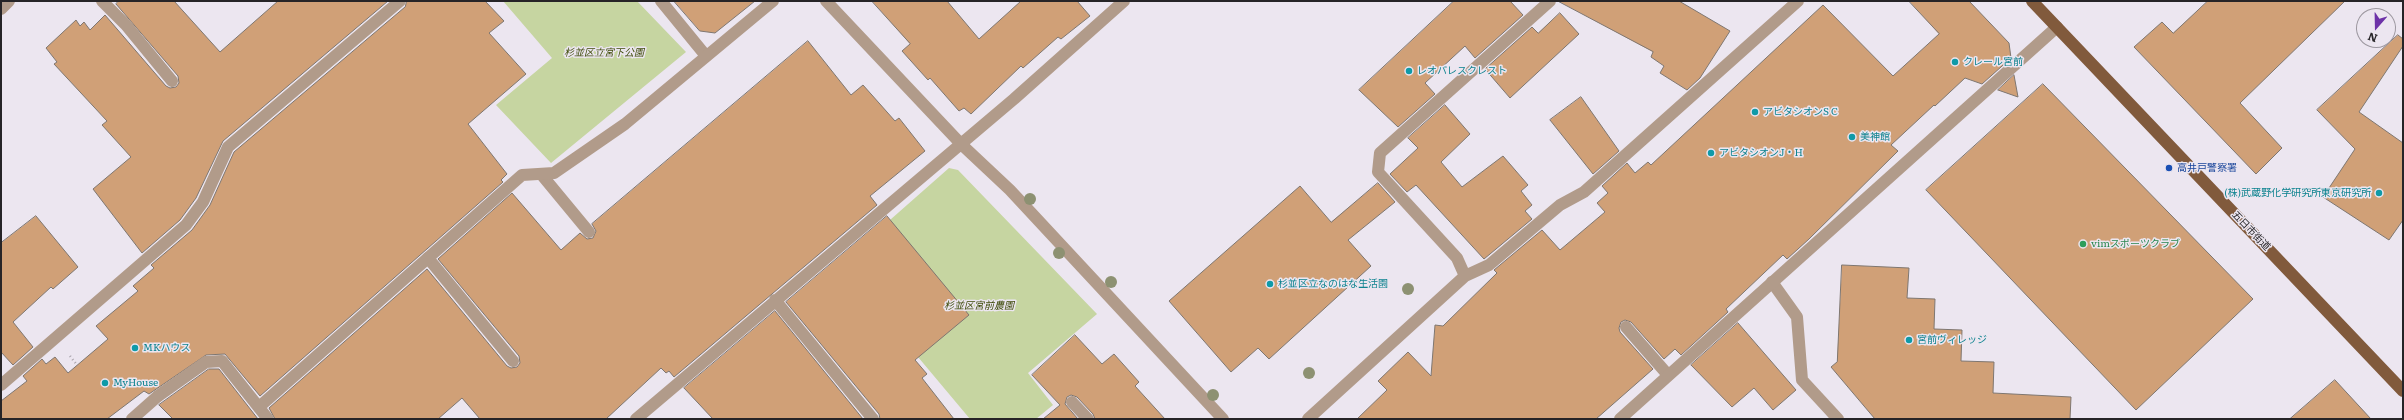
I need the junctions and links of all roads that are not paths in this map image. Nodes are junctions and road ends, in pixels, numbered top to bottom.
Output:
1 (9, 1) edge
2 (102, 1) edge
3 (400, 1) edge
4 (661, 1) edge
5 (772, 1) edge
6 (826, 1) edge
7 (1124, 1) edge
8 (1550, 1) edge
9 (1798, 1) edge
10 (2032, 1) edge
11 (1, 9) edge
12 (2056, 27) junction
13 (706, 56) junction
14 (172, 81) dead end
15 (961, 144) junction
16 (541, 174) junction
17 (590, 232) dead end
18 (428, 258) junction
19 (1464, 276) junction
20 (1772, 282) junction
21 (775, 300) junction
22 (1626, 327) dead end
23 (513, 361) dead end
24 (1668, 375) junction
25 (1, 385) edge
26 (2403, 391) edge
27 (1072, 402) dead end
28 (259, 407) junction
29 (1624, 418) edge
30 (132, 419) edge
31 (268, 419) edge
32 (636, 419) edge
33 (873, 419) edge
34 (1088, 419) edge
35 (1223, 419) edge
36 (1308, 419) edge
37 (1838, 419) edge

1 - 11 street
2 - 14 street
3 - 25 street
4 - 13 street
5 - 13 street
6 - 15 street
7 - 15 street
8 - 19 street
9 - 19 street
10 - 12 main road, 五日市街道
12 - 20 street
12 - 26 main road, 五日市街道
13 - 16 street
15 - 21 street
15 - 35 street
16 - 17 street
16 - 18 street
18 - 23 street
18 - 28 street
19 - 36 street
20 - 24 street
20 - 37 street
21 - 32 street
21 - 33 street
22 - 24 street
24 - 29 street
27 - 34 street
28 - 30 street
28 - 31 street

